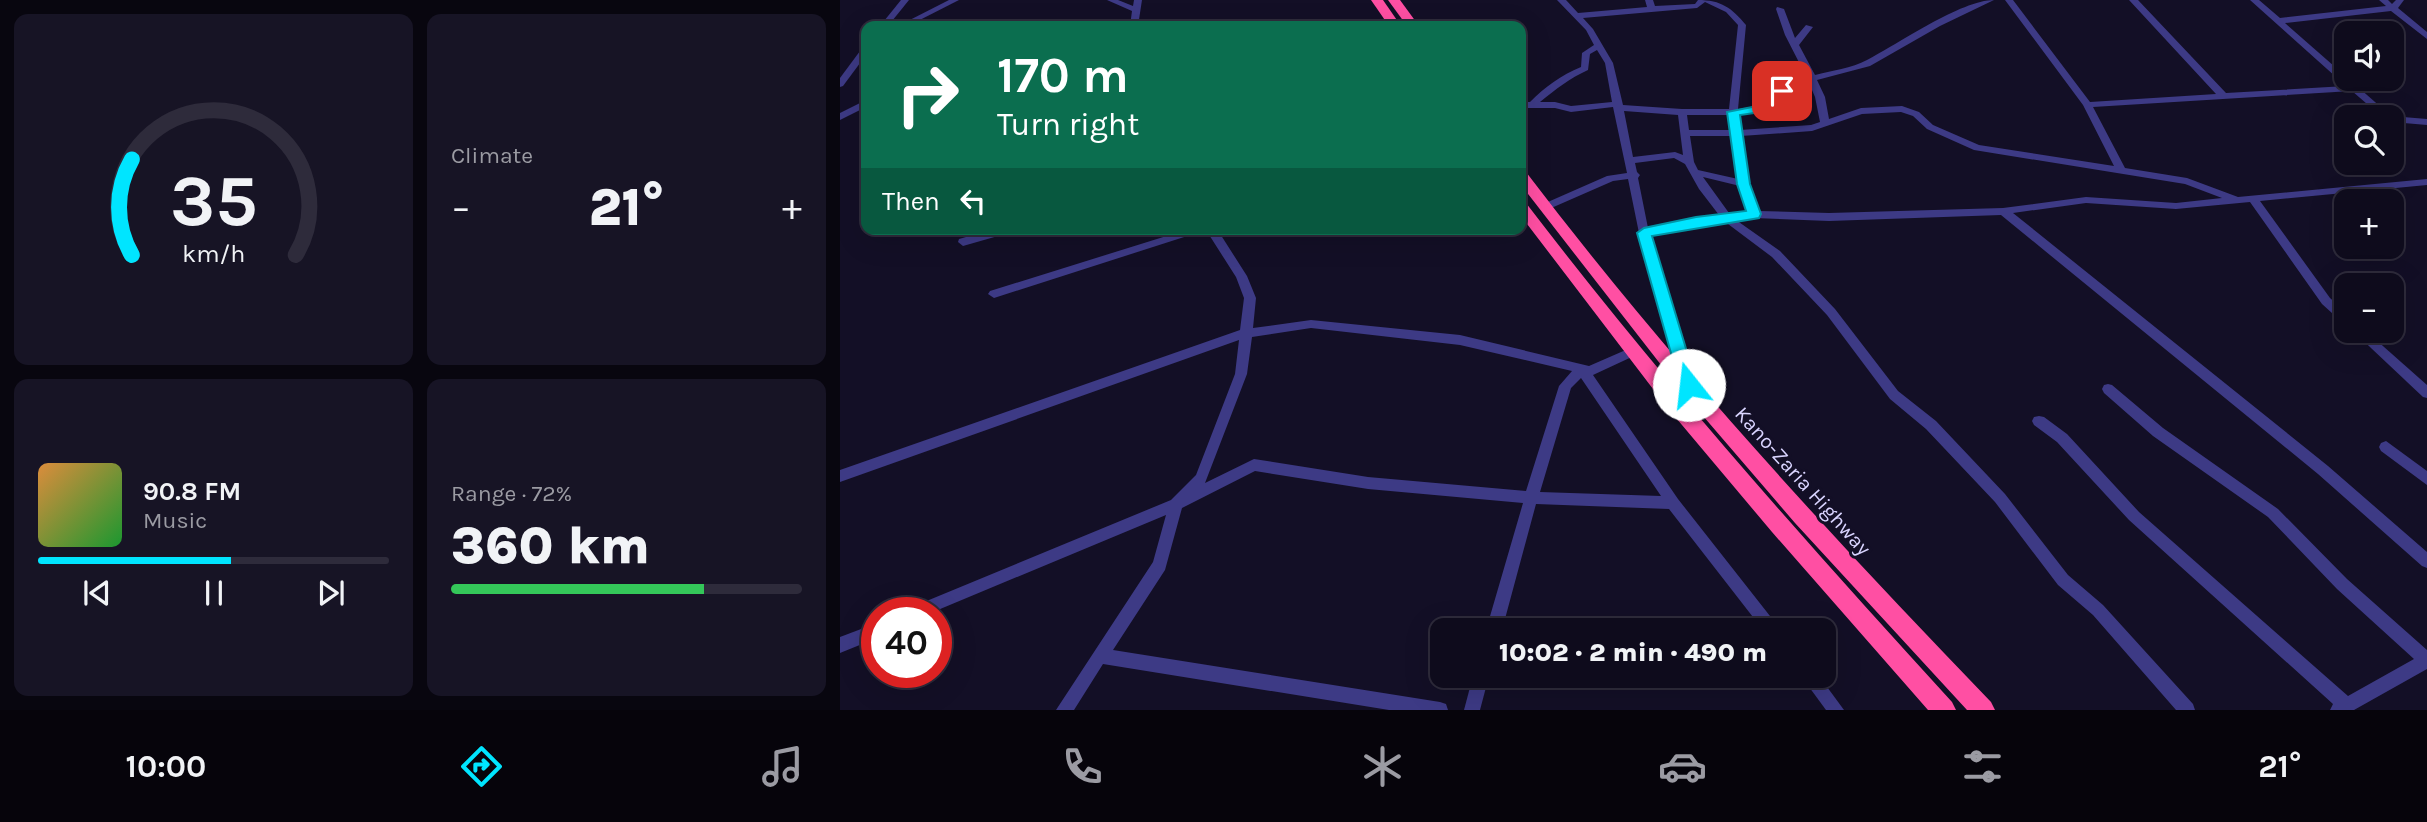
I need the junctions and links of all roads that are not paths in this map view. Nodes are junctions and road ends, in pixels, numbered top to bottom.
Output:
1 (905, 0) edge
2 (955, 0) edge
3 (1111, 0) edge
4 (1138, 0) edge
5 (1377, 0) edge
6 (1394, 0) edge
7 (1560, 0) edge
8 (1705, 0) edge
9 (1990, 0) edge
10 (2009, 0) edge
11 (2133, 0) edge
12 (2254, 0) edge
13 (2383, 0) edge
14 (2397, 4) edge
15 (1651, 5) edge
16 (1780, 9) dead end
17 (1136, 10) junction
18 (1576, 16) junction
19 (888, 21) edge
20 (912, 21) edge
21 (1135, 21) edge
22 (1392, 21) edge
23 (1409, 21) edge
24 (2278, 21) junction
25 (1809, 27) dead end
26 (2427, 36) edge
27 (1794, 45) junction
28 (1600, 46) junction
29 (861, 56) edge
30 (2334, 72) edge
31 (1812, 79) junction
32 (840, 84) edge
33 (2334, 89) edge
34 (2356, 91) edge
35 (2224, 96) junction
36 (1533, 104) junction
37 (1526, 105) edge
38 (2087, 105) junction
39 (2373, 105) edge
40 (861, 106) edge
41 (1620, 106) junction
42 (1682, 112) junction
43 (1733, 112) junction
44 (840, 117) edge
45 (2404, 120) edge
46 (2427, 122) edge
47 (1825, 124) junction
48 (1685, 133) junction
49 (1736, 133) junction
50 (1631, 160) junction
51 (1692, 167) junction
52 (2122, 172) junction
53 (1635, 175) junction
54 (1526, 182) edge
55 (2427, 182) edge
56 (1744, 184) junction
57 (2252, 198) junction
58 (2234, 200) junction
59 (1545, 207) junction
60 (2004, 211) junction
61 (1526, 213) edge
62 (1754, 214) junction
63 (1727, 218) junction
64 (1644, 233) junction
65 (987, 235) edge
66 (1183, 235) edge
67 (1215, 235) edge
68 (963, 242) dead end
69 (994, 294) dead end
70 (2334, 308) edge
71 (1246, 333) junction
72 (2372, 343) edge
73 (1632, 352) junction
74 (1582, 369) junction
75 (1689, 385) junction
76 (2108, 389) dead end
77 (2427, 393) edge
78 (2039, 421) dead end
79 (2386, 447) dead end
80 (840, 476) edge
81 (2427, 479) edge
82 (1531, 498) junction
83 (1673, 503) junction
84 (1176, 504) junction
85 (2427, 561) edge
86 (952, 597) edge
87 (1497, 618) edge
88 (1764, 618) edge
89 (861, 636) edge
90 (840, 645) edge
91 (1100, 656) junction
92 (2427, 660) edge
93 (1478, 688) edge
94 (1819, 688) edge
95 (2341, 707) edge
96 (1064, 710) edge
97 (1440, 710) edge
98 (1472, 710) edge
99 (1836, 710) edge
100 (1944, 710) edge
101 (1983, 710) edge
102 (2187, 710) edge

1 - 19 street
2 - 20 street
3 - 17 street
4 - 17 street
5 - 22 highway
6 - 23 highway
7 - 18 street
8 - 15 street
8 - 43 street
9 - 31 street
10 - 38 street
11 - 35 street
12 - 24 street
13 - 14 street
14 - 24 street
14 - 26 street
15 - 18 street
16 - 27 street
17 - 21 street
18 - 28 street
24 - 30 street
25 - 27 street
27 - 31 street
28 - 36 street
28 - 41 street
29 - 32 street
31 - 43 street
31 - 47 street
33 - 35 street
34 - 39 street
35 - 38 street
36 - 37 street
36 - 41 street
38 - 52 street
40 - 44 street
41 - 42 street
41 - 50 street
42 - 43 street
42 - 48 street
43 - 49 street
45 - 46 street
47 - 49 street
47 - 52 street
48 - 49 street
48 - 51 street
49 - 56 street
50 - 51 street
50 - 53 street
51 - 56 street
51 - 63 street
52 - 58 street
53 - 59 street
53 - 64 street
54 - 59 highway, Kano-Zaria Highway
55 - 57 street
56 - 62 street
57 - 58 street
57 - 70 street
58 - 60 street
59 - 75 highway, Kano-Zaria Highway
60 - 62 street
60 - 85 street
61 - 73 highway
62 - 63 street
63 - 64 street
63 - 102 street
64 - 75 street
65 - 68 street
66 - 69 street
67 - 71 street
71 - 74 street
71 - 80 street
71 - 84 street
72 - 77 street
73 - 74 street
73 - 100 highway
74 - 82 street
74 - 83 street
75 - 101 highway, Kano-Zaria Highway
76 - 92 street
78 - 95 street
79 - 81 street
82 - 83 street
82 - 84 street
82 - 87 street
83 - 88 street
84 - 86 street
84 - 91 street
89 - 90 street
91 - 96 street
91 - 97 street
92 - 95 street
93 - 98 street
94 - 99 street

